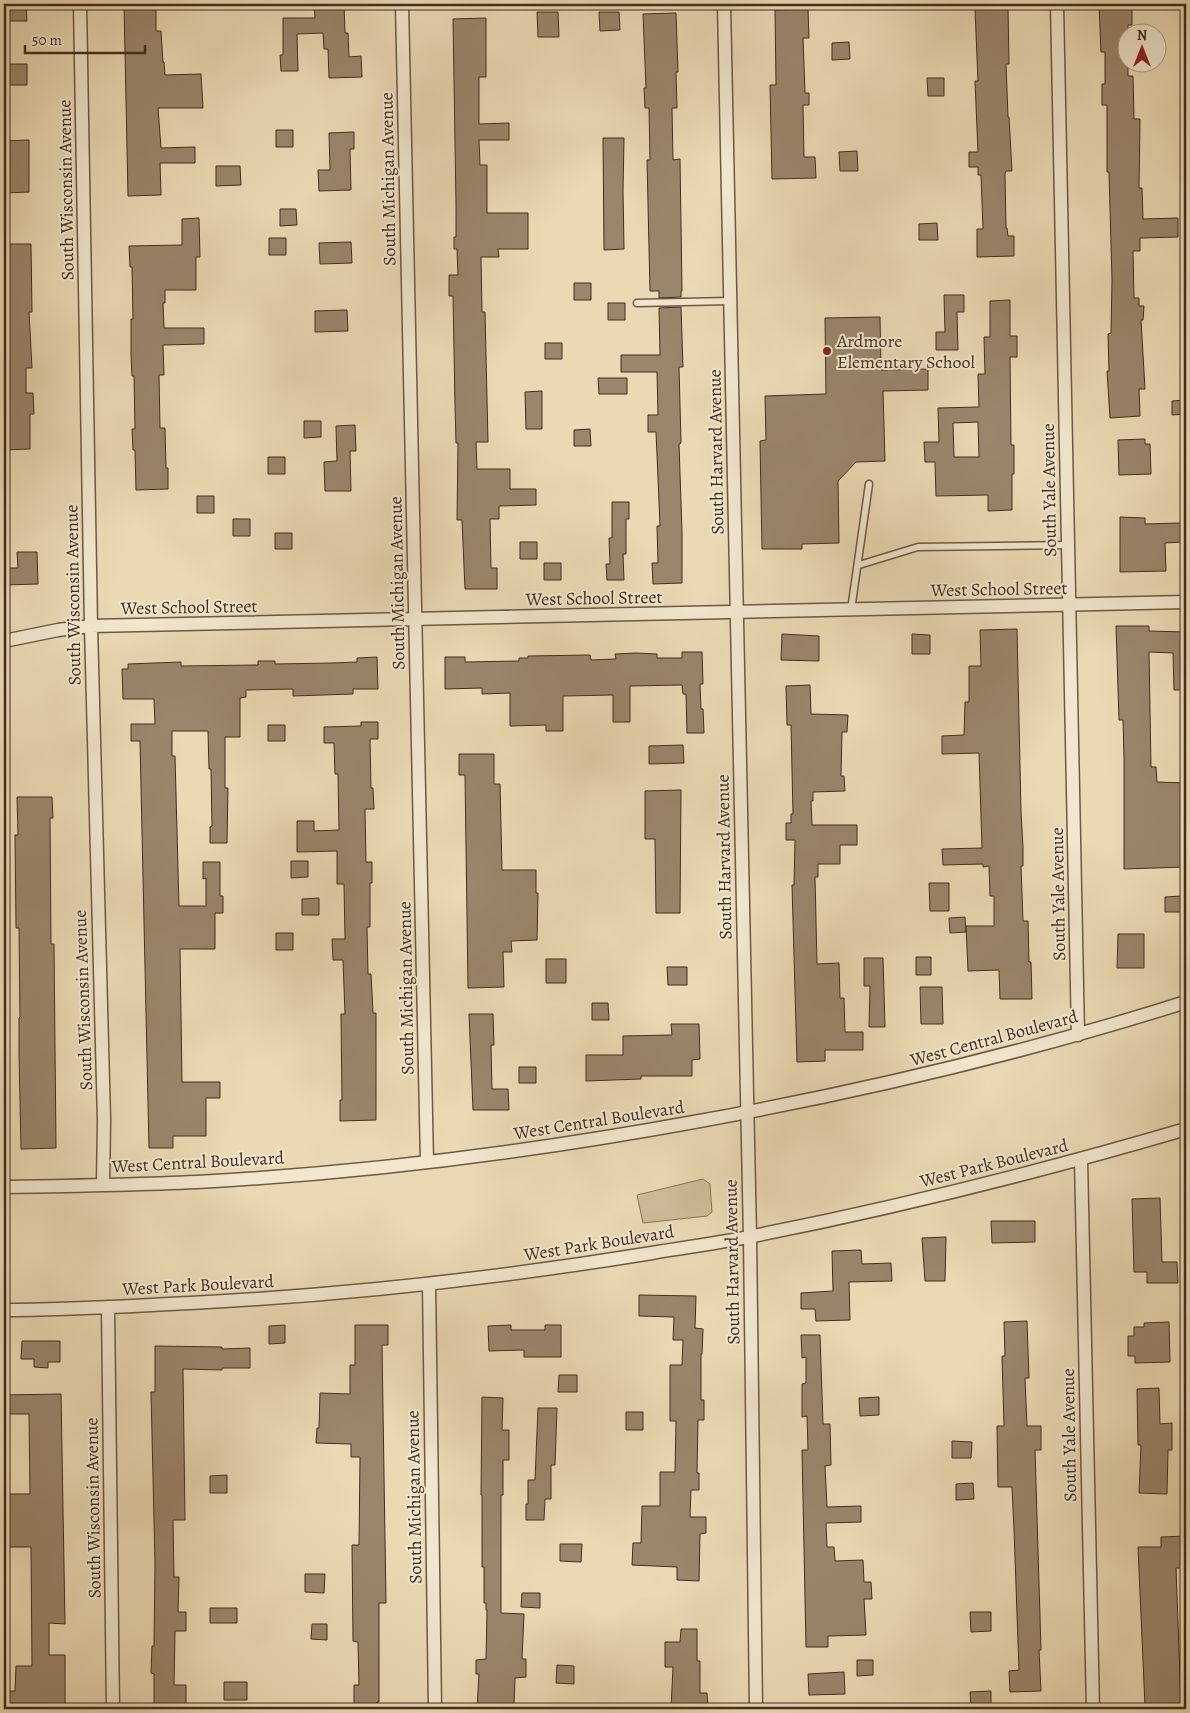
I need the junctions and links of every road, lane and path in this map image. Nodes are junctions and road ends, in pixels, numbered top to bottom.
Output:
1 (80, 4) edge
2 (402, 4) edge
3 (724, 4) edge
4 (1056, 4) edge
5 (730, 301) junction
6 (637, 303) dead end
7 (869, 484) dead end
8 (1068, 545) junction
9 (858, 565) junction
10 (1186, 602) edge
11 (1069, 605) junction
12 (851, 610) junction
13 (737, 613) junction
14 (415, 620) junction
15 (91, 626) junction
16 (4, 641) edge
17 (1186, 1002) edge
18 (1078, 1035) junction
19 (747, 1113) junction
20 (1186, 1129) edge
21 (1081, 1160) junction
22 (427, 1162) junction
23 (103, 1185) junction
24 (4, 1187) edge
25 (750, 1237) junction
26 (429, 1284) junction
27 (108, 1307) junction
28 (4, 1310) edge
29 (113, 1709) edge
30 (434, 1709) edge
31 (756, 1709) edge
32 (1093, 1709) edge

1 - 15 street, South Wisconsin Avenue
2 - 14 street, South Michigan Avenue
3 - 5 street, South Harvard Avenue
4 - 8 street, South Yale Avenue
5 - 6 lane
5 - 13 street, South Harvard Avenue
7 - 9 lane
8 - 9 lane
8 - 11 street, South Yale Avenue
9 - 12 lane
10 - 11 street, West School Street
11 - 12 street, West School Street
11 - 18 street, South Yale Avenue
12 - 13 street, West School Street
13 - 14 street, West School Street
13 - 19 street, South Harvard Avenue
14 - 15 street, West School Street
14 - 22 street, South Michigan Avenue
15 - 16 street, West School Street
15 - 23 street, South Wisconsin Avenue
17 - 18 street, West Central Boulevard
18 - 19 street, West Central Boulevard
19 - 22 street, West Central Boulevard
19 - 25 street, South Harvard Avenue
20 - 21 street, West Park Boulevard
21 - 25 street, West Park Boulevard
21 - 32 street, South Yale Avenue
22 - 23 street, West Central Boulevard
23 - 24 street, West Central Boulevard
25 - 26 street, West Park Boulevard
25 - 31 street, South Harvard Avenue
26 - 27 street, West Park Boulevard
26 - 30 street, South Michigan Avenue
27 - 28 street, West Park Boulevard
27 - 29 street, South Wisconsin Avenue

